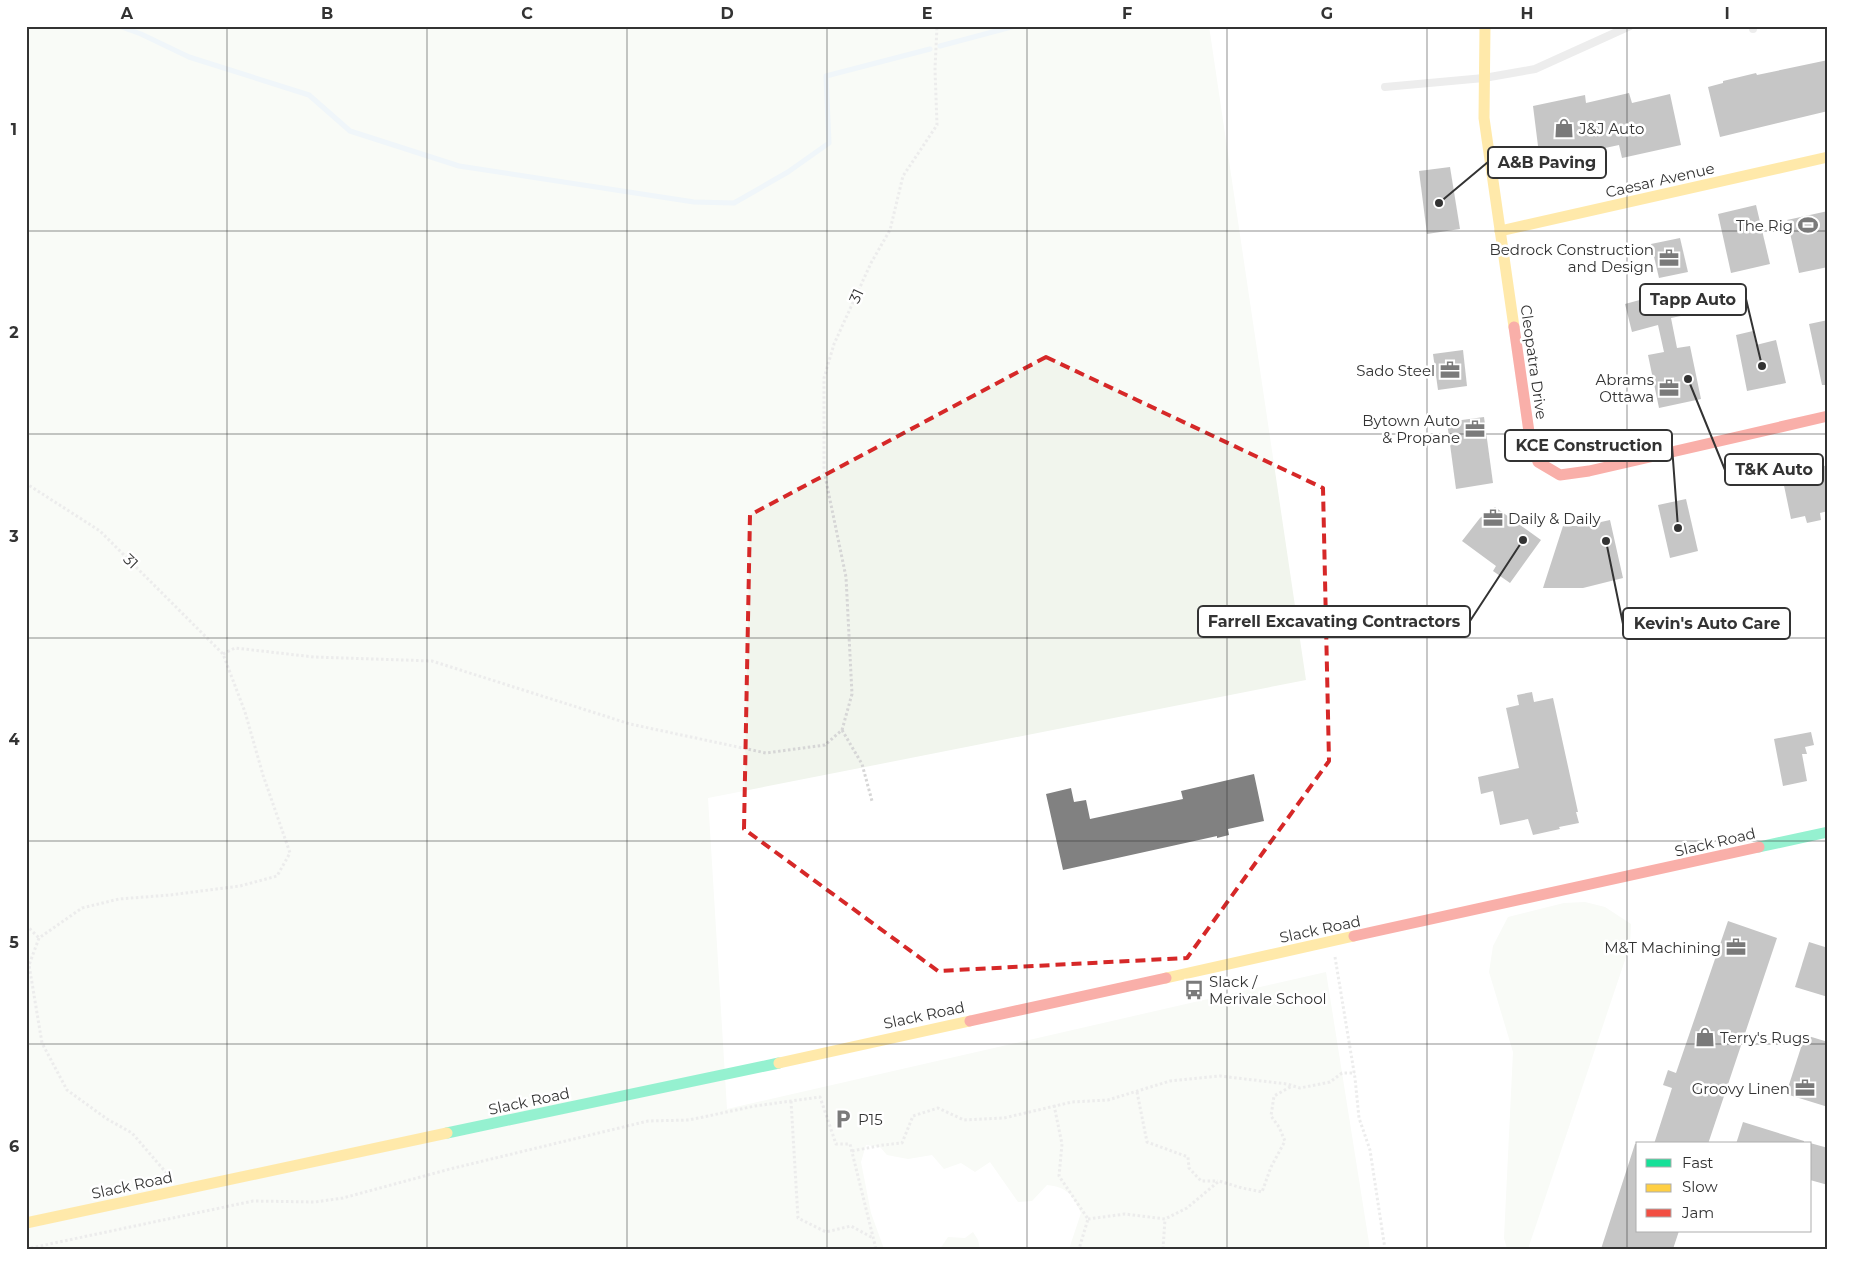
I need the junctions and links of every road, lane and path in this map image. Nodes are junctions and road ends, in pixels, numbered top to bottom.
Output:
1 (1485, 26) edge
2 (1630, 26) edge
3 (937, 28) edge
4 (1484, 78) junction
5 (1386, 86) dead end
6 (1828, 158) edge
7 (1500, 231) junction
8 (1828, 416) edge
9 (26, 482) edge
10 (224, 654) junction
11 (842, 730) junction
12 (872, 800) dead end
13 (1828, 832) edge
14 (26, 925) edge
15 (39, 938) junction
16 (1332, 941) junction
17 (1355, 1073) junction
18 (1292, 1086) junction
19 (1137, 1092) junction
20 (791, 1101) junction
21 (1054, 1106) junction
22 (852, 1151) junction
23 (1219, 1181) junction
24 (180, 1190) junction
25 (1088, 1219) junction
26 (1165, 1219) junction
27 (26, 1223) edge
28 (874, 1239) junction
29 (26, 1248) edge
30 (876, 1249) edge
31 (1079, 1249) edge
32 (1163, 1249) edge
33 (1385, 1249) edge

1 - 4 street, Cleopatra Drive
2 - 4 lane
3 - 11 path, 31
4 - 5 lane
4 - 7 street, Cleopatra Drive
6 - 7 street, Caesar Avenue
7 - 8 street, Cleopatra Drive
9 - 10 path, 31
10 - 11 path
10 - 15 path
11 - 12 path
13 - 16 street, Slack Road
14 - 15 path
15 - 24 path
16 - 17 path
16 - 24 street, Slack Road
17 - 18 path
17 - 33 path
18 - 19 path
18 - 23 path
19 - 21 path
19 - 23 path
20 - 22 path
20 - 28 path
20 - 29 path
21 - 22 path
21 - 25 path
22 - 28 path
23 - 26 path
24 - 27 street, Slack Road
25 - 26 path
25 - 31 path
26 - 32 path
28 - 30 path

